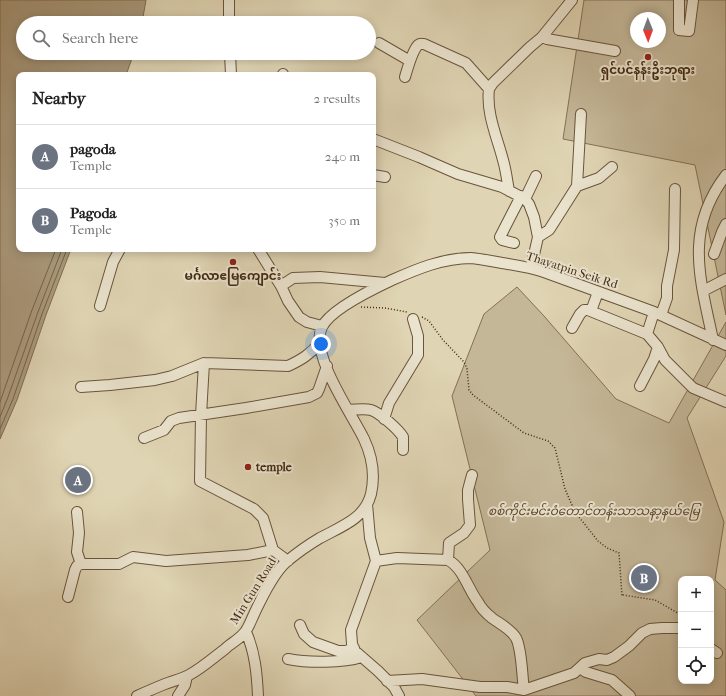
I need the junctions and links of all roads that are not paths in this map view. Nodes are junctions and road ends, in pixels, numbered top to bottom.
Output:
1 (229, 0) edge
2 (572, 0) edge
3 (679, 0) edge
4 (694, 0) edge
5 (229, 16) edge
6 (542, 37) junction
7 (379, 43) dead end
8 (615, 51) dead end
9 (230, 60) edge
10 (410, 61) junction
11 (231, 72) edge
12 (405, 77) dead end
13 (489, 89) junction
14 (581, 114) dead end
15 (376, 140) edge
16 (612, 167) dead end
17 (726, 175) edge
18 (376, 176) edge
19 (536, 176) dead end
20 (385, 177) dead end
21 (577, 186) junction
22 (675, 189) dead end
23 (509, 191) junction
24 (523, 198) junction
25 (726, 224) edge
26 (538, 237) junction
27 (514, 242) dead end
28 (118, 252) edge
29 (260, 252) edge
30 (714, 254) dead end
31 (531, 268) junction
32 (726, 279) edge
33 (385, 283) junction
34 (281, 286) junction
35 (703, 291) junction
36 (598, 292) junction
37 (100, 306) dead end
38 (590, 311) junction
39 (658, 313) junction
40 (415, 316) road end
41 (322, 326) junction
42 (572, 328) dead end
43 (647, 334) junction
44 (713, 340) junction
45 (320, 342) junction
46 (726, 345) edge
47 (658, 347) junction
48 (204, 362) junction
49 (327, 366) junction
50 (640, 386) dead end
51 (81, 387) dead end
52 (726, 402) edge
53 (348, 410) junction
54 (201, 414) junction
55 (384, 419) junction
56 (144, 438) dead end
57 (403, 450) dead end
58 (472, 474) dead end
59 (367, 503) junction
60 (77, 512) dead end
61 (272, 550) junction
62 (448, 560) junction
63 (288, 561) junction
64 (376, 561) junction
65 (81, 564) junction
66 (68, 597) dead end
67 (300, 625) dead end
68 (678, 628) edge
69 (246, 632) junction
70 (354, 648) junction
71 (362, 657) junction
72 (288, 659) dead end
73 (582, 666) junction
74 (188, 676) junction
75 (387, 681) junction
76 (524, 690) junction
77 (137, 696) edge
78 (178, 696) edge
79 (258, 696) edge
80 (399, 696) edge
81 (630, 696) edge

1 - 5 street
2 - 6 street
3 - 4 street
6 - 8 street
6 - 13 street
7 - 10 street
9 - 11 street
10 - 12 street
10 - 13 street
13 - 23 street
14 - 21 street
15 - 23 street
16 - 21 street
17 - 35 street
18 - 20 street
19 - 24 street
21 - 26 street
22 - 39 street
23 - 24 street
24 - 26 street
24 - 27 street
25 - 30 street
26 - 31 street
28 - 37 street
29 - 34 street
31 - 33 street, Thayatpin Seik Rd
31 - 36 street, Thayatpin Seik Rd
32 - 35 street
33 - 34 street
33 - 41 street, Thayatpin Seik Rd
34 - 41 street
35 - 44 street
36 - 38 street
36 - 39 street, Thayatpin Seik Rd
38 - 42 street
38 - 43 street
39 - 43 street
39 - 44 street, Thayatpin Seik Rd
40 - 55 street
41 - 45 street, Min Gun Road
43 - 47 street
44 - 46 street, Thayatpin Seik Rd
45 - 48 street
45 - 49 street, Min Gun Road
47 - 50 street
47 - 52 street
48 - 51 street
48 - 54 street
49 - 53 street, Min Gun Road
49 - 54 street
53 - 55 street
53 - 59 street, Min Gun Road
54 - 56 street
54 - 61 street
55 - 57 street
58 - 62 street
59 - 63 street, Min Gun Road
59 - 64 street
60 - 65 street
61 - 63 street
61 - 65 street
62 - 64 street
62 - 76 street
63 - 69 street, Min Gun Road
64 - 70 street
65 - 66 street
67 - 70 street
68 - 73 street
69 - 74 street, Min Gun Road
69 - 79 street
70 - 71 street
71 - 72 street
71 - 75 street
73 - 76 street
73 - 81 street
74 - 77 street, Min Gun Road
74 - 78 street
75 - 76 street
75 - 80 street

